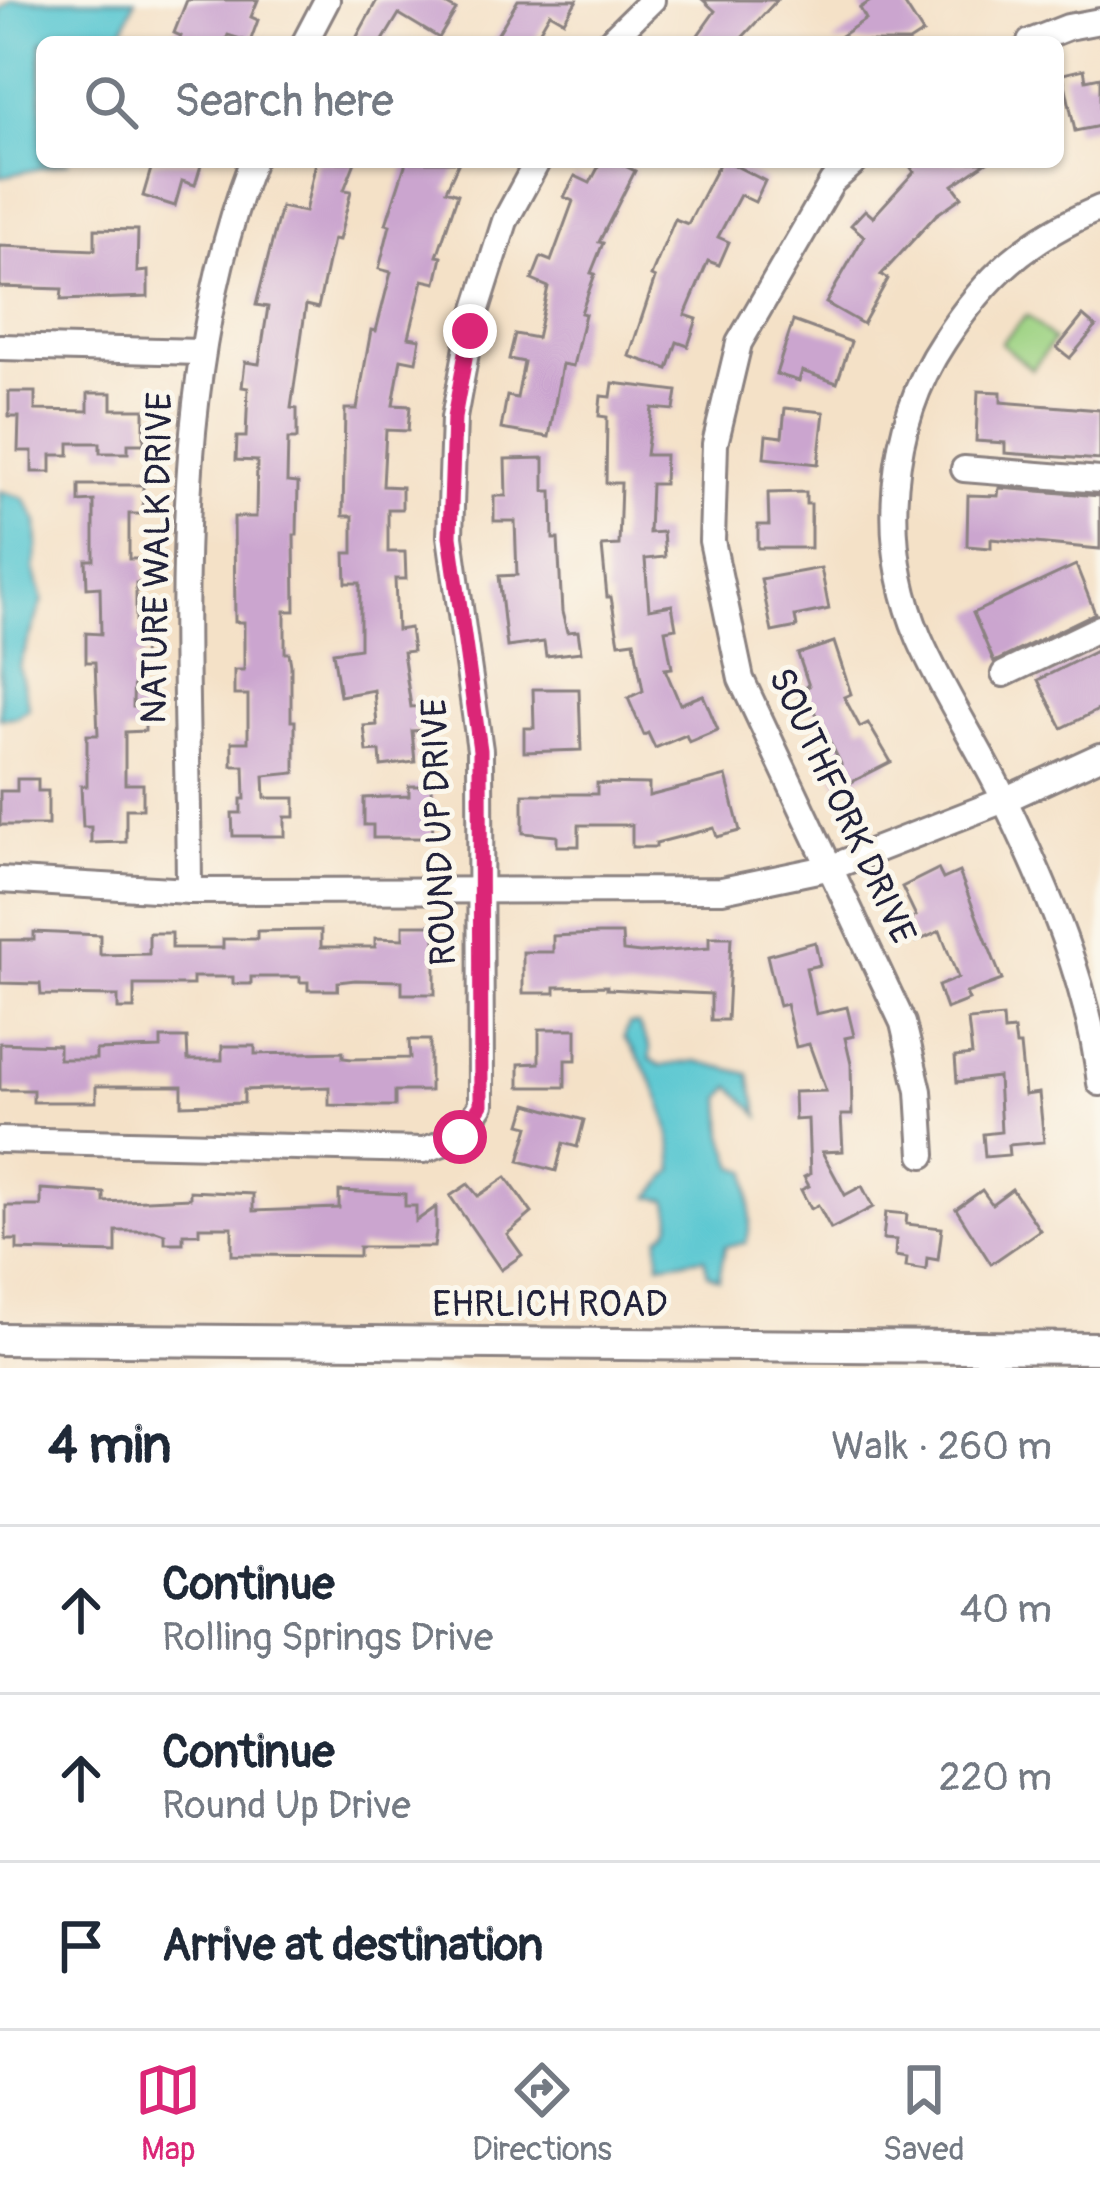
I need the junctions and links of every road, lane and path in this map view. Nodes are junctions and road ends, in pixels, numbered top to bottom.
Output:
1 (327, 0) edge
2 (652, 0) edge
3 (1059, 0) edge
4 (1100, 21) edge
5 (1067, 27) junction
6 (308, 36) edge
7 (615, 36) edge
8 (1045, 36) edge
9 (250, 168) edge
10 (534, 168) edge
11 (848, 168) edge
12 (1100, 208) edge
13 (0, 347) edge
14 (200, 352) junction
15 (964, 469) dead end
16 (1100, 480) edge
17 (1100, 628) edge
18 (1004, 674) dead end
19 (1100, 755) edge
20 (1004, 800) junction
21 (832, 867) junction
22 (0, 880) edge
23 (189, 891) junction
24 (479, 891) junction
25 (1100, 1083) edge
26 (0, 1139) edge
27 (923, 1155) dead end
28 (0, 1340) edge
29 (1100, 1348) edge

1 - 6 street
2 - 7 street
3 - 5 street
4 - 5 street
5 - 8 street
9 - 14 street, NATURE WALK DRIVE
10 - 24 street, ROUND UP DRIVE
11 - 21 street, SOUTHFORK DRIVE
12 - 20 street
13 - 14 street
14 - 23 street, NATURE WALK DRIVE
15 - 16 street
17 - 18 street
19 - 20 street
20 - 21 street
20 - 25 street
21 - 24 street
21 - 27 street, SOUTHFORK DRIVE
22 - 23 street
23 - 24 street
24 - 26 street, ROUND UP DRIVE
28 - 29 main road, EHRLICH ROAD

